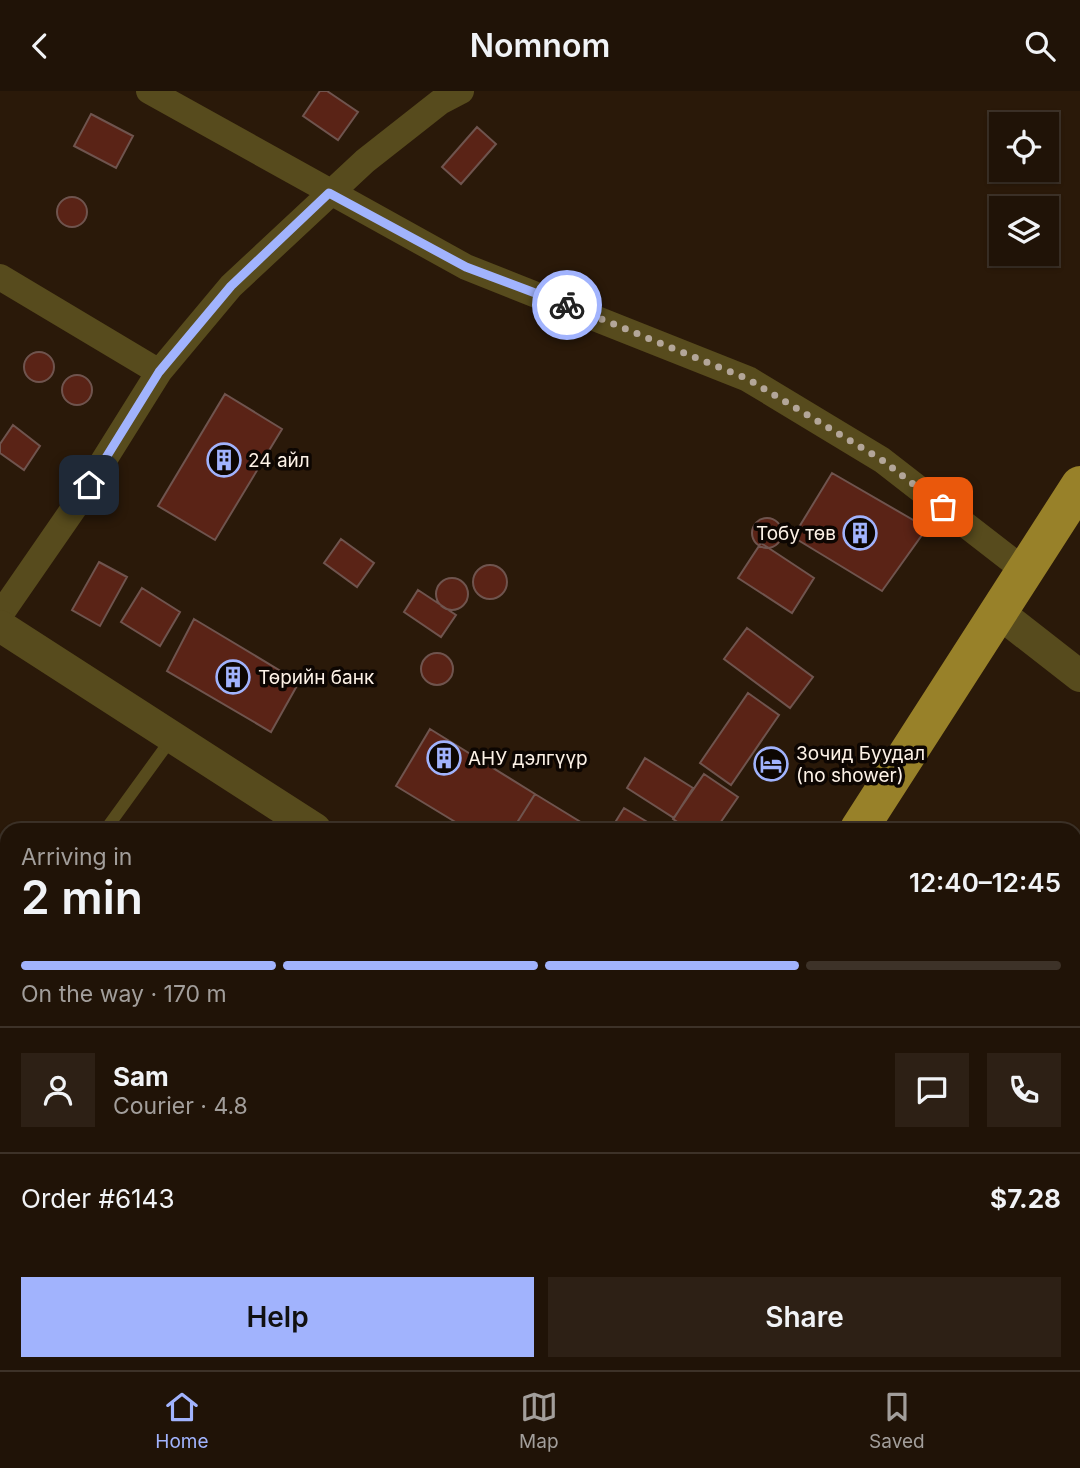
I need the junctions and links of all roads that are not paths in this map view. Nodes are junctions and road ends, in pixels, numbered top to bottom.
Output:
1 (149, 91) edge
2 (461, 91) edge
3 (329, 193) junction
4 (0, 277) edge
5 (159, 372) junction
6 (1080, 485) edge
7 (1025, 571) junction
8 (998, 613) junction
9 (0, 615) edge
10 (0, 627) edge
11 (1080, 675) edge
12 (172, 738) junction
13 (110, 823) edge
14 (306, 823) edge
15 (863, 823) edge

1 - 3 street
2 - 3 street
3 - 5 street
3 - 7 street
4 - 5 street
5 - 9 street
6 - 7 highway
7 - 8 highway
8 - 11 street
8 - 15 highway
10 - 12 street
12 - 13 lane
12 - 14 street

